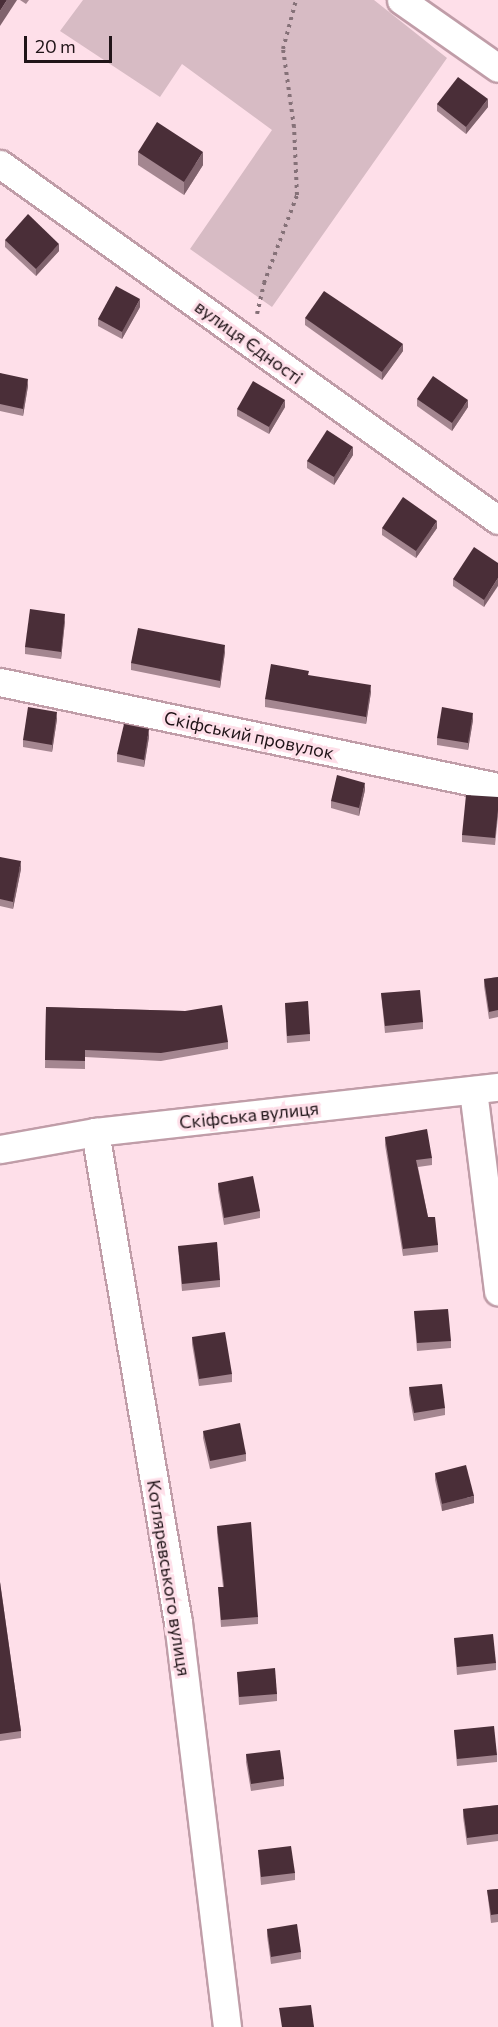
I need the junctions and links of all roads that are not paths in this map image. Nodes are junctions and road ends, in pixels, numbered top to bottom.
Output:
1 (401, 0) edge
2 (498, 68) edge
3 (0, 164) edge
4 (498, 520) edge
5 (0, 682) edge
6 (498, 787) edge
7 (485, 1089) edge
8 (95, 1132) junction
9 (0, 1149) edge
10 (498, 1291) edge
11 (226, 2027) edge

1 - 2 street
3 - 4 street, вулиця Єдності
5 - 6 street, Скіфський провулок
7 - 8 street, Скіфська вулиця
7 - 10 street
8 - 9 street, Скіфська вулиця
8 - 11 street, Котляревського вулиця

